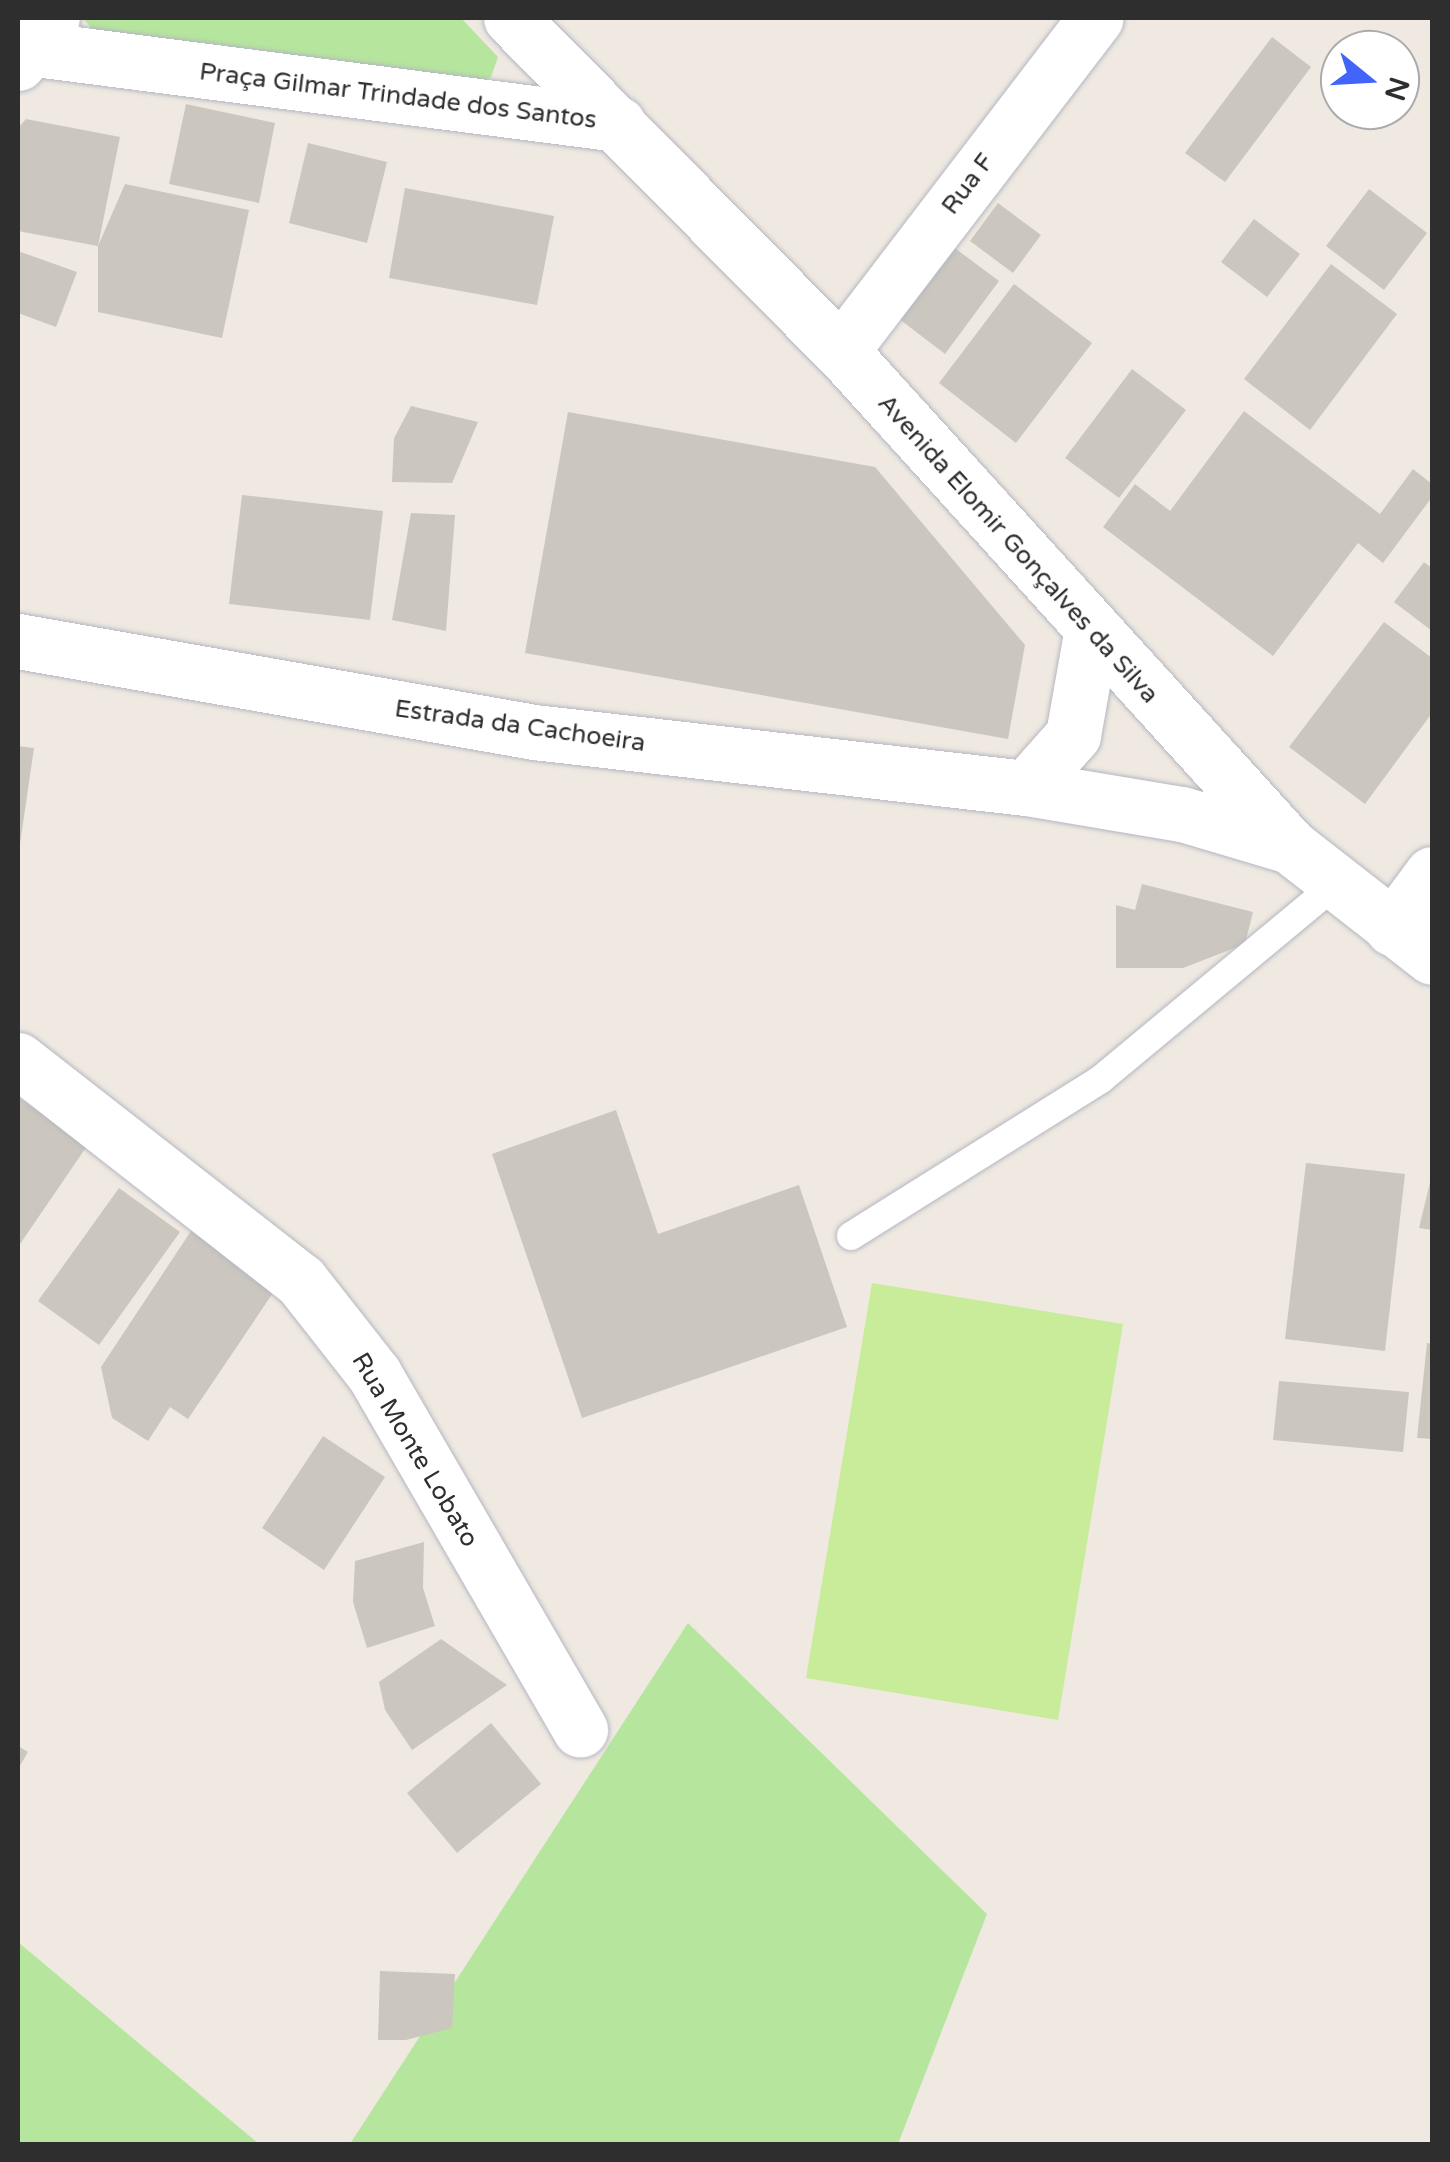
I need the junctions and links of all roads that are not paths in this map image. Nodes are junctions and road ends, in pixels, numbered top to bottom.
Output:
1 (510, 18) edge
2 (1096, 18) edge
3 (33, 43) edge
4 (618, 124) junction
5 (840, 351) junction
6 (1091, 634) junction
7 (18, 642) edge
8 (1026, 788) junction
9 (1290, 846) junction
10 (1432, 874) edge
11 (1338, 882) junction
12 (1412, 942) edge
13 (18, 1060) edge
14 (851, 1236) dead end
15 (580, 1730) dead end

1 - 4 street, Praça Gilmar Trindade dos Santos
2 - 5 street, Rua F
3 - 4 street, Praça Gilmar Trindade dos Santos
4 - 5 street, Avenida Elomir Gonçalves da Silva
5 - 6 street, Avenida Elomir Gonçalves da Silva
6 - 8 street
6 - 9 street, Avenida Elomir Gonçalves da Silva
7 - 8 street, Estrada da Cachoeira
8 - 9 street, Estrada da Cachoeira
9 - 11 street, Avenida Elomir Gonçalves da Silva
10 - 12 street
11 - 12 street, Avenida Elomir Gonçalves da Silva
11 - 14 lane
13 - 15 street, Rua Monte Lobato

